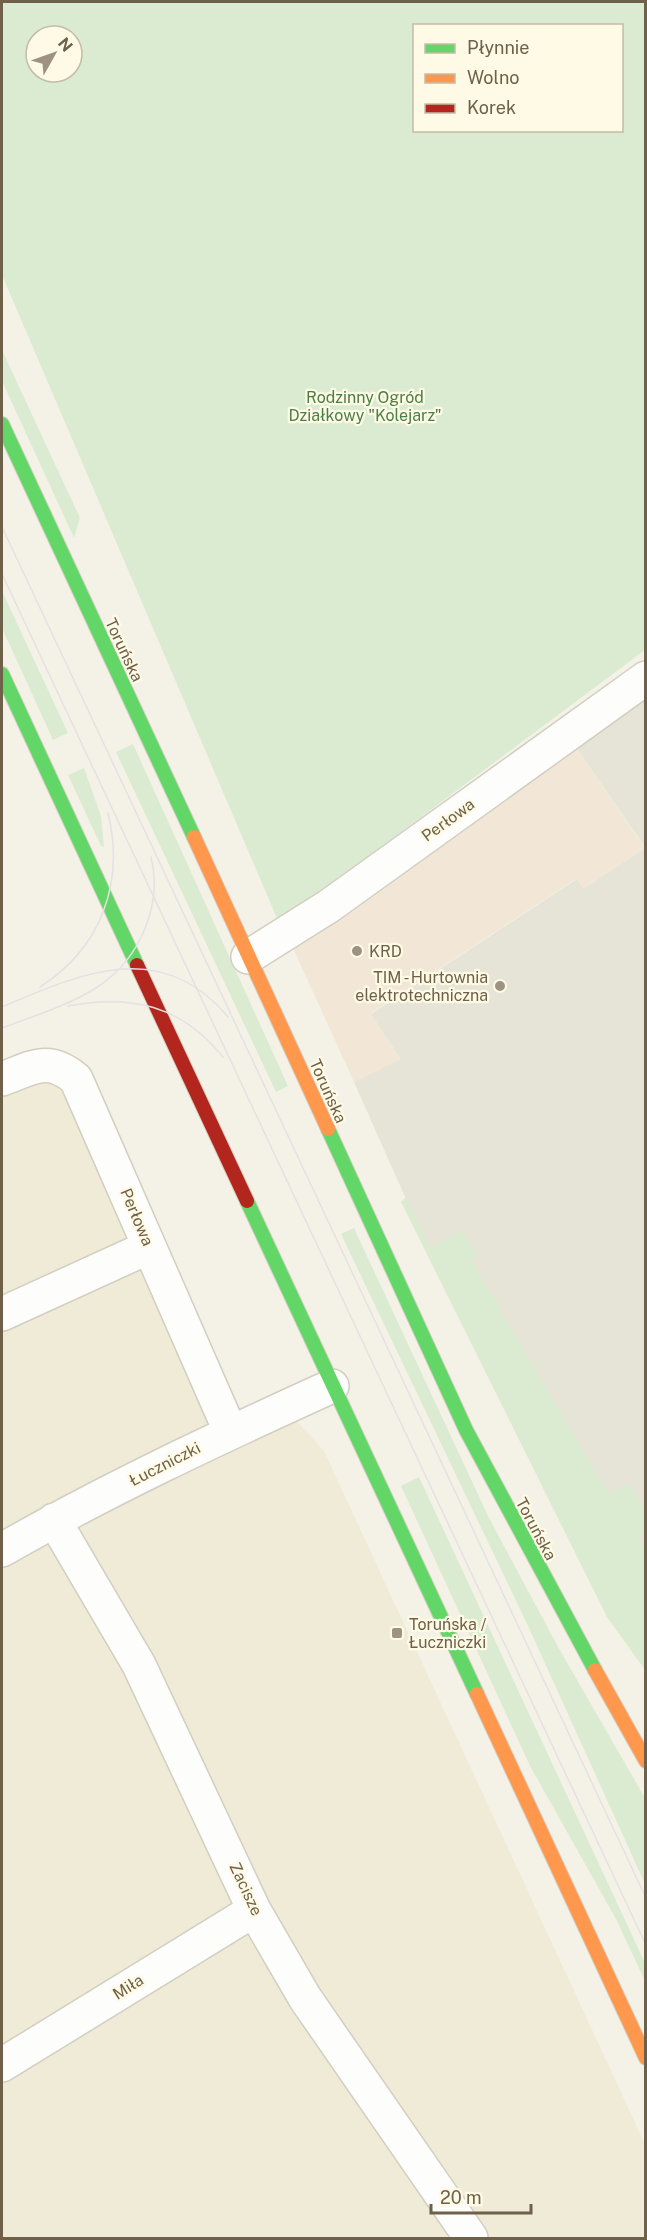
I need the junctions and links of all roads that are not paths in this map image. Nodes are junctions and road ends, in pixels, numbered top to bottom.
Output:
1 (2, 424) edge
2 (2, 674) edge
3 (645, 678) edge
4 (248, 957) junction
5 (2, 1079) edge
6 (149, 1246) junction
7 (2, 1314) edge
8 (332, 1386) junction
9 (230, 1431) junction
10 (54, 1520) junction
11 (2, 1550) edge
12 (645, 1761) edge
13 (254, 1910) junction
14 (645, 2058) edge
15 (2, 2065) edge
16 (471, 2238) edge

1 - 4 main road, Toruńska
2 - 8 main road
3 - 4 street, Perłowa
4 - 12 main road, Toruńska
5 - 6 street, Perłowa
6 - 7 street
6 - 9 street, Perłowa
8 - 9 street, Łuczniczki
8 - 14 main road
9 - 10 street, Łuczniczki
10 - 11 street, Łuczniczki
10 - 13 street, Zacisze
13 - 15 street, Miła
13 - 16 street, Zacisze

